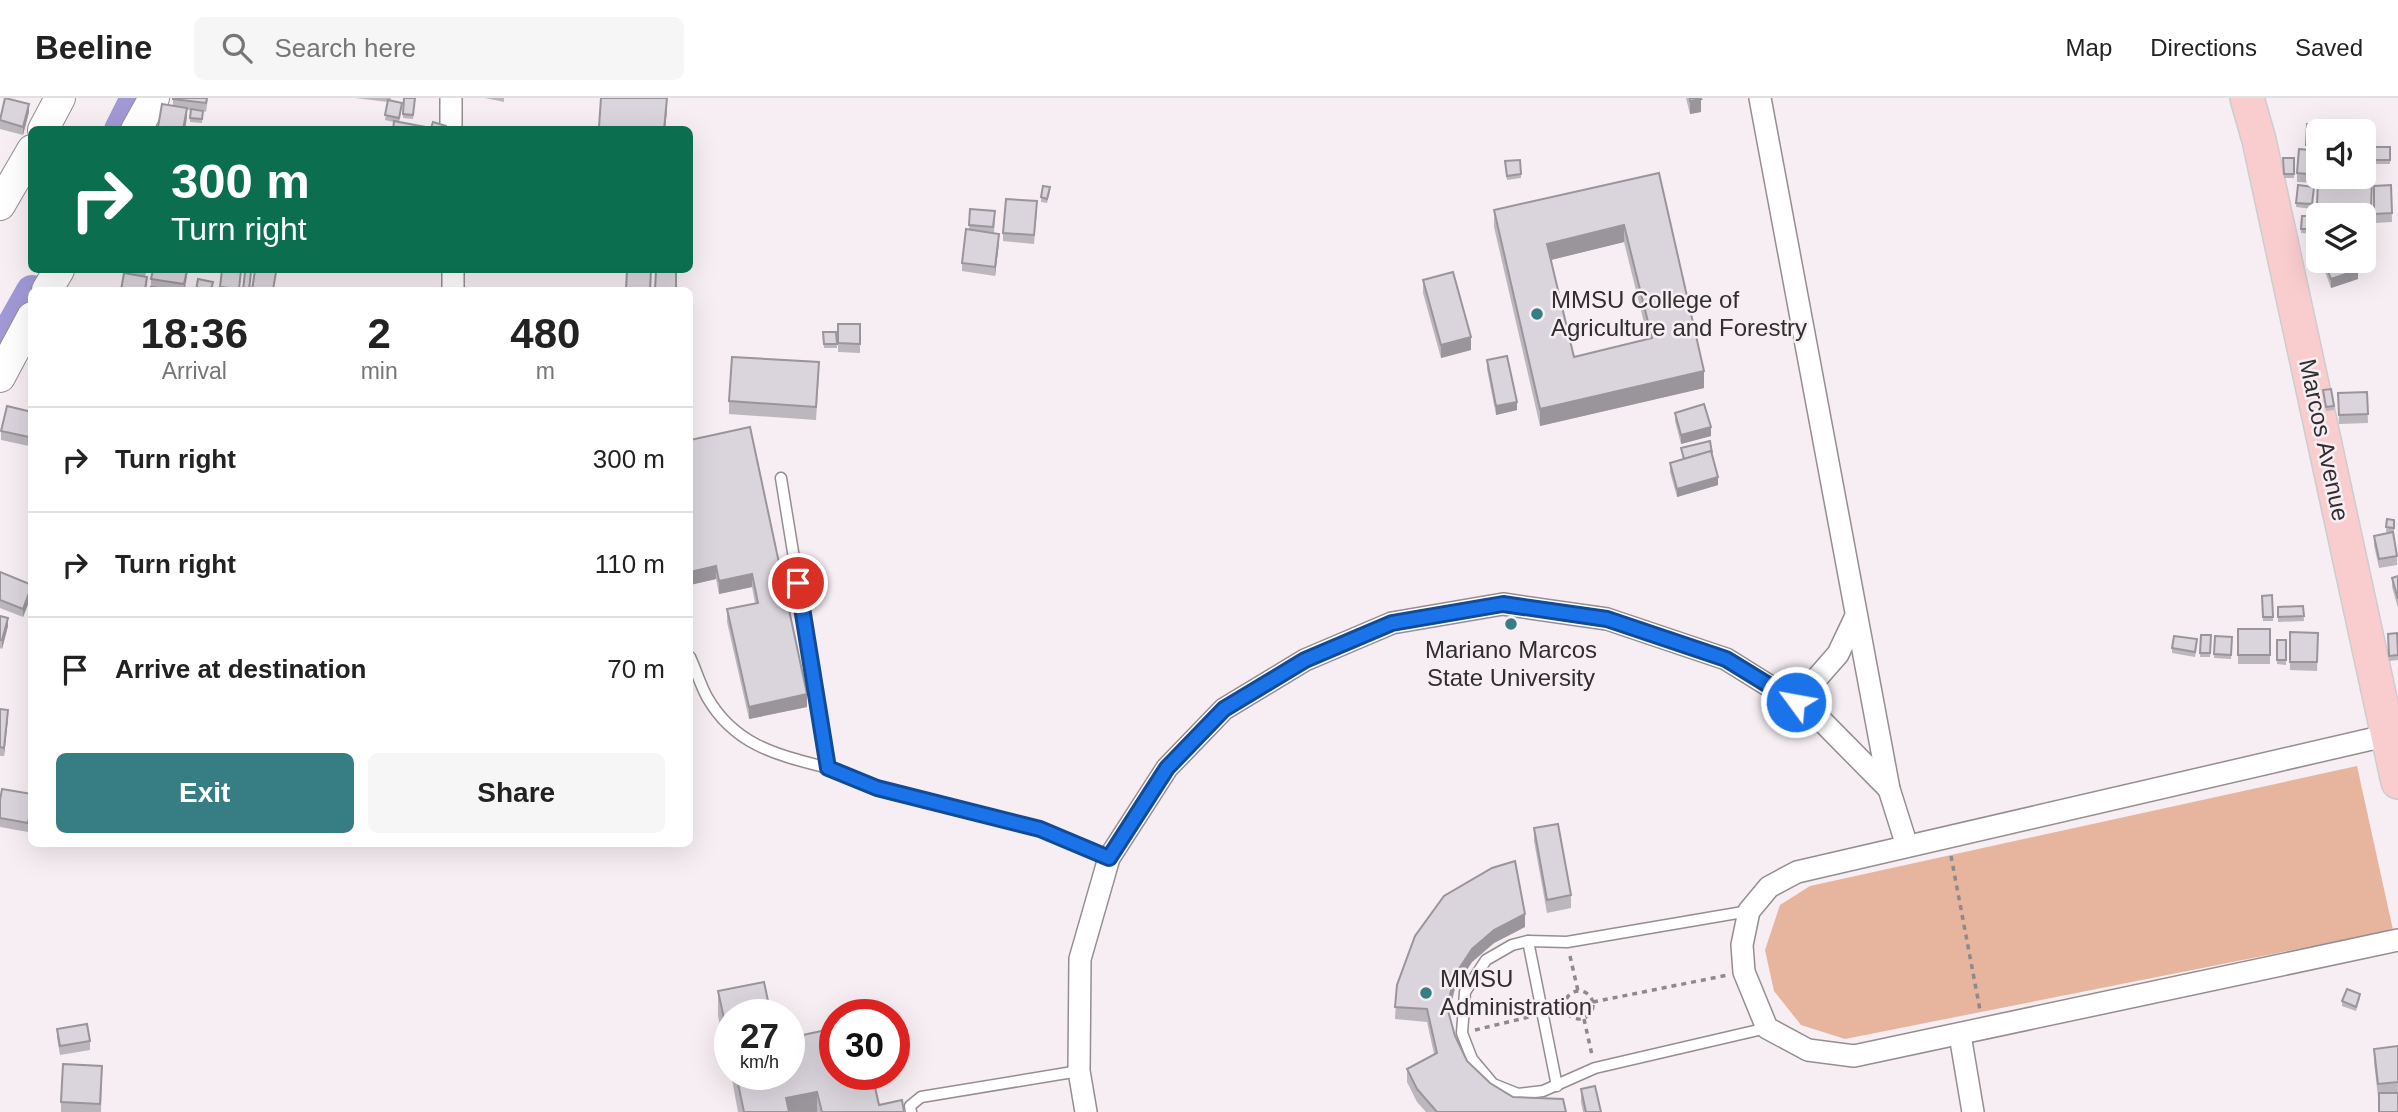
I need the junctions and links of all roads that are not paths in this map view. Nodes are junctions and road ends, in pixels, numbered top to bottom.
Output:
1 (60, 98) edge
2 (154, 98) edge
3 (451, 98) edge
4 (1760, 98) edge
5 (2247, 98) edge
6 (45, 126) edge
7 (138, 126) edge
8 (451, 126) edge
9 (28, 157) edge
10 (0, 205) edge
11 (28, 324) edge
12 (0, 377) edge
13 (781, 478) dead end
14 (1856, 616) junction
15 (693, 664) edge
16 (1796, 702) junction
17 (2389, 735) junction
18 (828, 768) junction
19 (2398, 782) edge
20 (1889, 789) junction
21 (1907, 846) junction
22 (1109, 858) junction
23 (1749, 911) junction
24 (2398, 940) edge
25 (1528, 941) junction
26 (1768, 1028) junction
27 (1960, 1035) junction
28 (1079, 1071) junction
29 (1558, 1086) junction
30 (1969, 1108) edge
31 (911, 1112) edge
32 (1086, 1112) edge

1 - 6 street
2 - 7 street
3 - 8 street
4 - 14 street
5 - 17 main road, Marcos Avenue
9 - 10 street
11 - 12 street
13 - 18 lane
14 - 16 street
14 - 20 street
15 - 18 lane
16 - 20 street
16 - 22 street
17 - 19 main road, Marcos Avenue
17 - 21 street
18 - 22 lane
20 - 21 street
21 - 23 street
22 - 28 street
23 - 25 lane
23 - 26 street
24 - 27 street
25 - 29 lane
25 - 29 lane
26 - 27 street
26 - 29 lane
27 - 30 street
28 - 31 lane
28 - 32 street

